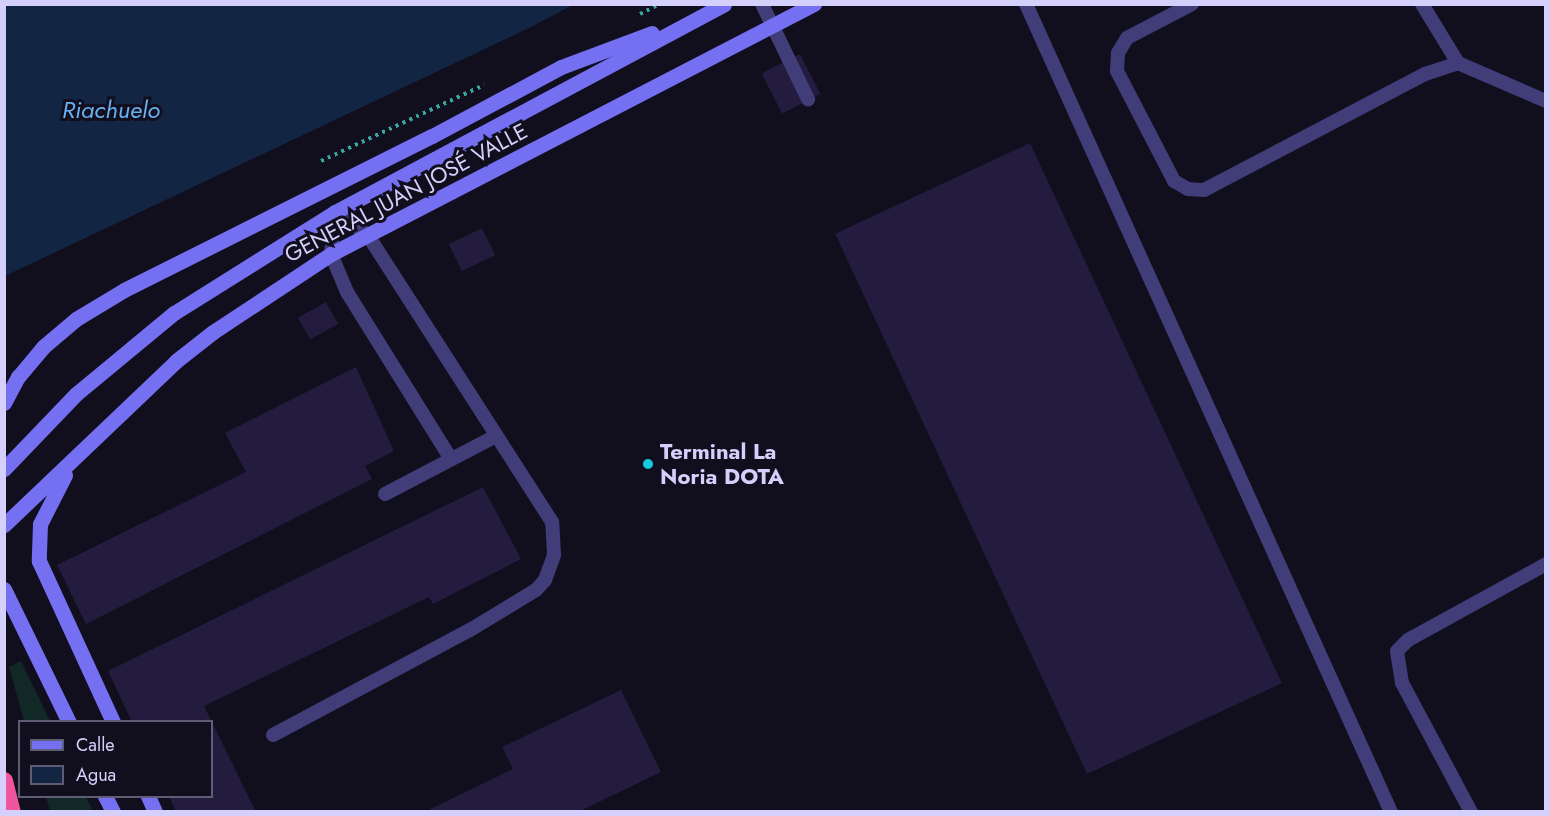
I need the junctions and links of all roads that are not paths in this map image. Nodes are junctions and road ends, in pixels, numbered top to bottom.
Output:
1 (723, 4) edge
2 (762, 4) edge
3 (814, 4) edge
4 (1026, 4) edge
5 (1192, 4) edge
6 (1422, 4) edge
7 (705, 14) junction
8 (772, 26) junction
9 (1458, 63) junction
10 (808, 99) dead end
11 (1545, 101) edge
12 (335, 212) junction
13 (368, 235) junction
14 (331, 254) junction
15 (4, 403) edge
16 (494, 437) junction
17 (451, 459) junction
18 (70, 464) junction
19 (4, 469) edge
20 (385, 494) dead end
21 (4, 525) edge
22 (1545, 564) edge
23 (4, 589) edge
24 (68, 720) edge
25 (112, 720) edge
26 (273, 735) dead end
27 (4, 781) edge
28 (106, 798) edge
29 (149, 798) edge
30 (12, 812) edge
31 (113, 812) edge
32 (156, 812) edge
33 (1390, 812) edge
34 (1471, 812) edge

1 - 7 main road, GENERAL JUAN JOSÉ VALLE
2 - 8 lane
3 - 8 main road, GENERAL JUAN JOSÉ VALLE
4 - 33 lane
5 - 9 lane
6 - 9 lane
7 - 12 main road, GENERAL JUAN JOSÉ VALLE
7 - 15 main road
8 - 10 lane
8 - 13 main road, GENERAL JUAN JOSÉ VALLE
9 - 11 lane
12 - 13 lane
12 - 14 lane
12 - 19 main road, GENERAL JUAN JOSÉ VALLE
13 - 14 main road, GENERAL JUAN JOSÉ VALLE
13 - 16 lane
14 - 17 lane
14 - 18 main road, GENERAL JUAN JOSÉ VALLE
16 - 17 lane
16 - 26 lane
17 - 20 lane
18 - 21 main road, GENERAL JUAN JOSÉ VALLE
18 - 25 main road
22 - 34 lane
23 - 24 main road
27 - 30 highway
28 - 31 main road
29 - 32 main road

